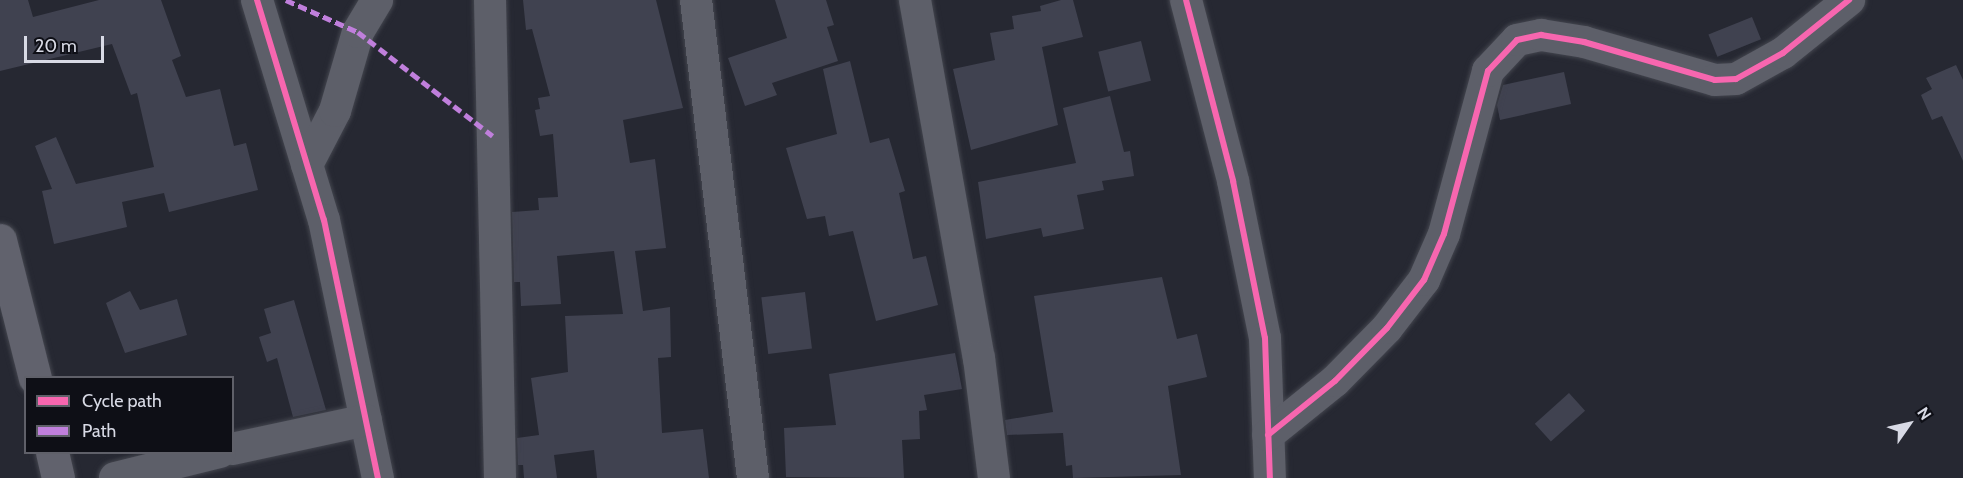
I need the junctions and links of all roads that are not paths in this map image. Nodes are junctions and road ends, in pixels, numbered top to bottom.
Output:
1 (257, 0) edge
2 (377, 0) edge
3 (490, 0) edge
4 (696, 0) edge
5 (915, 0) edge
6 (1186, 0) edge
7 (1848, 0) edge
8 (307, 165) junction
9 (0, 240) edge
10 (34, 376) edge
11 (366, 420) junction
12 (1269, 435) junction
13 (234, 449) edge
14 (52, 454) edge
15 (216, 454) edge
16 (380, 476) edge
17 (58, 478) edge
18 (114, 478) edge
19 (500, 478) edge
20 (753, 478) edge
21 (994, 478) edge
22 (1270, 478) edge

1 - 8 street
2 - 8 street
3 - 19 street
4 - 20 street
5 - 21 street
6 - 12 street
7 - 12 street
8 - 11 street
9 - 10 main road
11 - 13 street
11 - 16 street
12 - 22 street
14 - 17 main road
15 - 18 street

